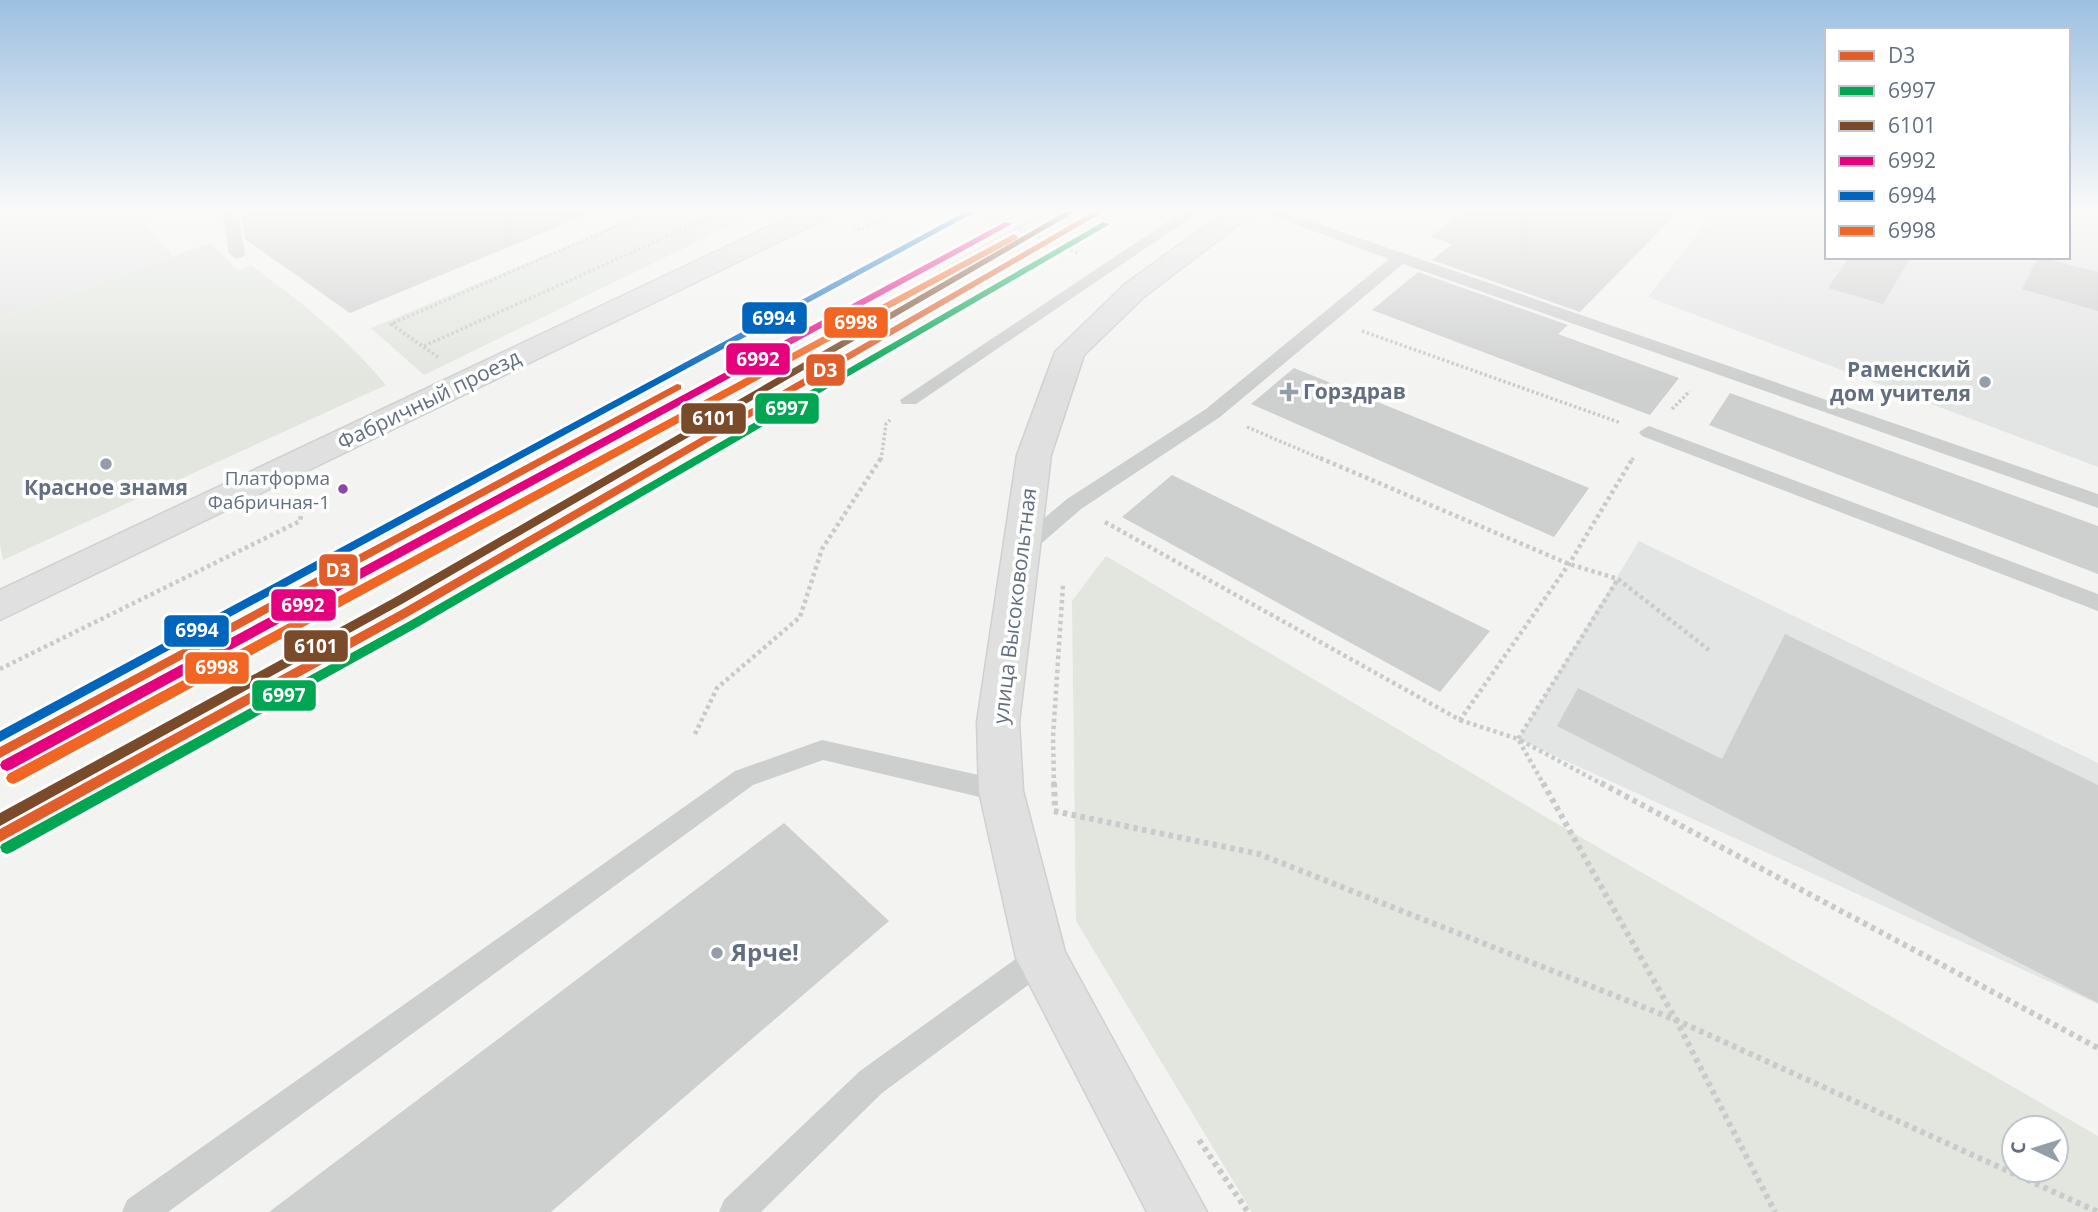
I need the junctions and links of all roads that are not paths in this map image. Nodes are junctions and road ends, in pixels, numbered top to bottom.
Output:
1 (703, 269) edge
2 (1107, 269) edge
3 (1164, 269) edge
4 (1388, 269) edge
5 (1431, 269) edge
6 (909, 400) road end
7 (1649, 432) road end
8 (2098, 501) edge
9 (1019, 551) junction
10 (2098, 603) edge
11 (0, 606) edge
12 (1001, 791) junction
13 (1041, 958) junction
14 (139, 1212) edge
15 (736, 1212) edge
16 (1178, 1212) edge

1 - 11 street, Фабричный проезд
2 - 6 lane
3 - 9 street, улица Высоковольтная
4 - 9 lane
5 - 8 lane
7 - 10 lane
9 - 12 street, улица Высоковольтная
12 - 13 street, улица Высоковольтная
12 - 14 lane
13 - 15 lane
13 - 16 street, улица Высоковольтная

